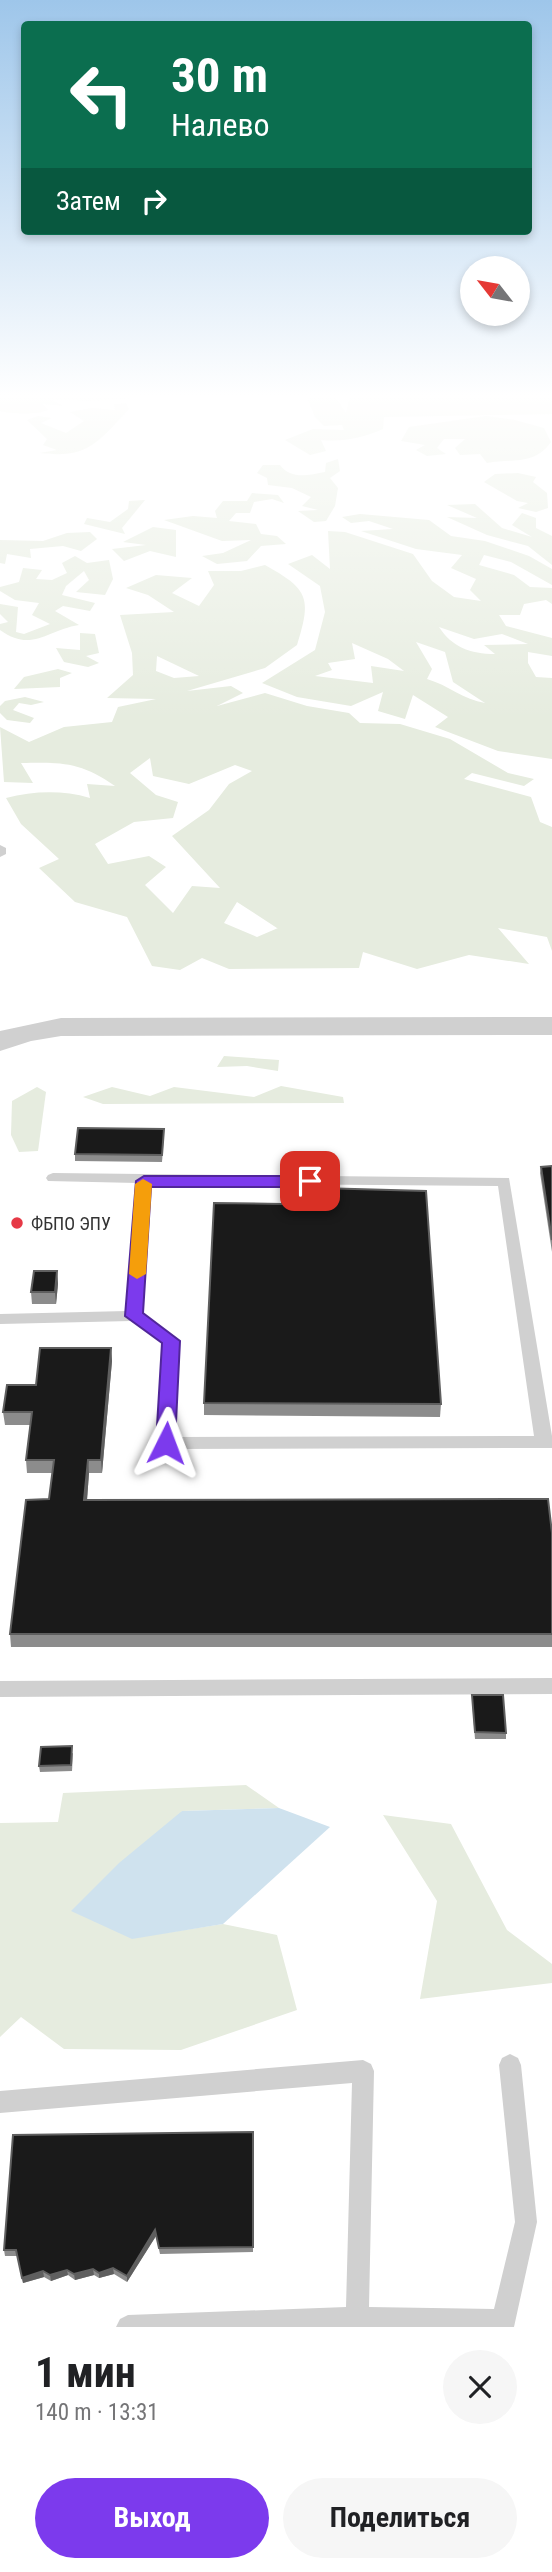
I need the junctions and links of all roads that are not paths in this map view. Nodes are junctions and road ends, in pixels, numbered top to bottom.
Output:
1 (0, 848) edge
2 (0, 854) edge
3 (552, 1026) edge
4 (0, 1042) edge
5 (53, 1178) dead end
6 (144, 1181) junction
7 (134, 1316) junction
8 (0, 1319) edge
9 (548, 1442) edge
10 (552, 1686) edge
11 (0, 1689) edge
12 (510, 2066) dead end
13 (0, 2102) edge
14 (357, 2318) junction
15 (501, 2324) edge
16 (128, 2327) edge

1 - 2 lane
3 - 4 street
5 - 6 lane
6 - 7 lane
6 - 9 lane
7 - 8 lane
7 - 9 lane
10 - 11 lane
12 - 15 lane
13 - 14 lane
14 - 15 lane
14 - 16 lane

